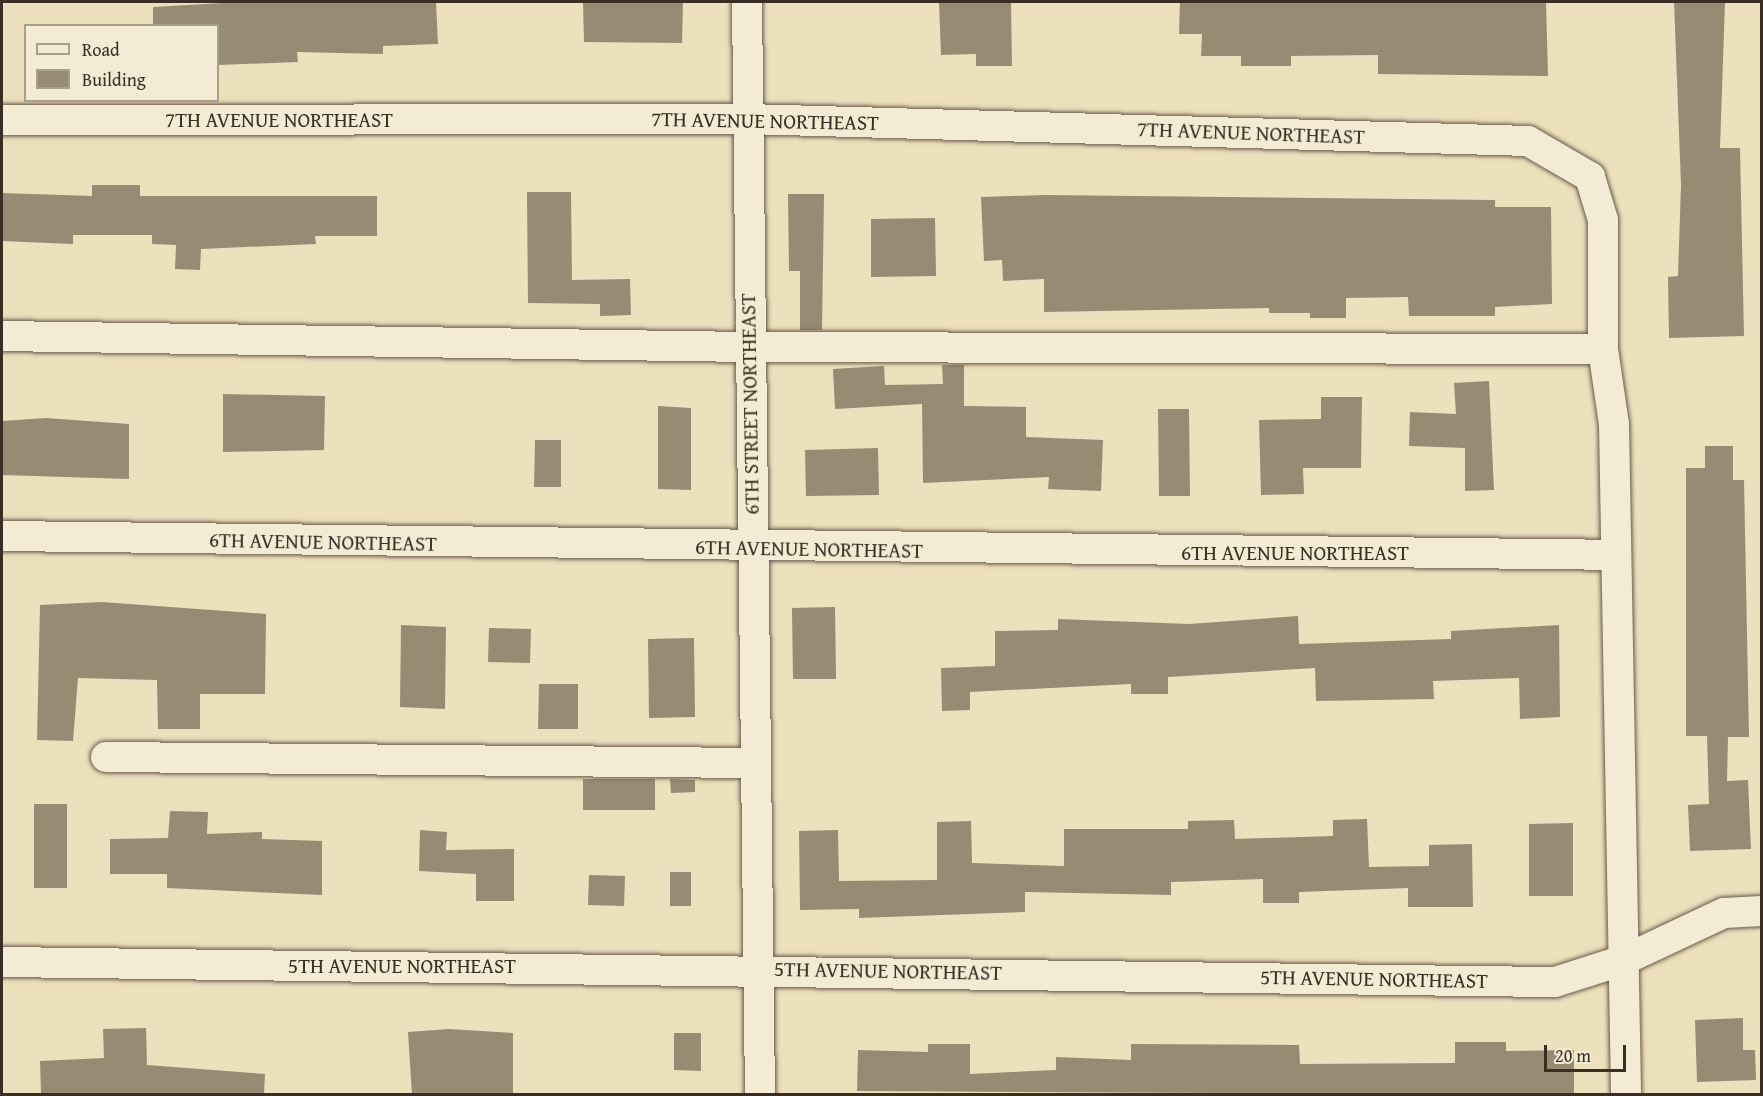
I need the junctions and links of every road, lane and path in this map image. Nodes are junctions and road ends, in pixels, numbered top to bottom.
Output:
1 (747, 2) edge
2 (747, 119) junction
3 (2, 120) edge
4 (2, 336) edge
5 (749, 347) junction
6 (1604, 349) junction
7 (2, 536) edge
8 (751, 549) junction
9 (1616, 555) junction
10 (106, 757) dead end
11 (755, 764) junction
12 (1761, 911) edge
13 (1623, 960) junction
14 (2, 962) edge
15 (759, 969) junction
16 (760, 1095) edge
17 (1626, 1095) edge

1 - 2 street, 6TH STREET NORTHEAST
2 - 3 street, 7TH AVENUE NORTHEAST
2 - 5 street, 6TH STREET NORTHEAST
2 - 6 street, 7TH AVENUE NORTHEAST
4 - 5 street
5 - 6 street
5 - 8 street, 6TH STREET NORTHEAST
6 - 9 street
7 - 8 street, 6TH AVENUE NORTHEAST
8 - 9 street, 6TH AVENUE NORTHEAST
8 - 11 street, 6TH STREET NORTHEAST
9 - 13 street
10 - 11 street
11 - 15 street, 6TH STREET NORTHEAST
12 - 13 street, 5TH AVENUE NORTHEAST
13 - 15 street, 5TH AVENUE NORTHEAST
13 - 17 street
14 - 15 street, 5TH AVENUE NORTHEAST
15 - 16 street, 6TH STREET NORTHEAST

